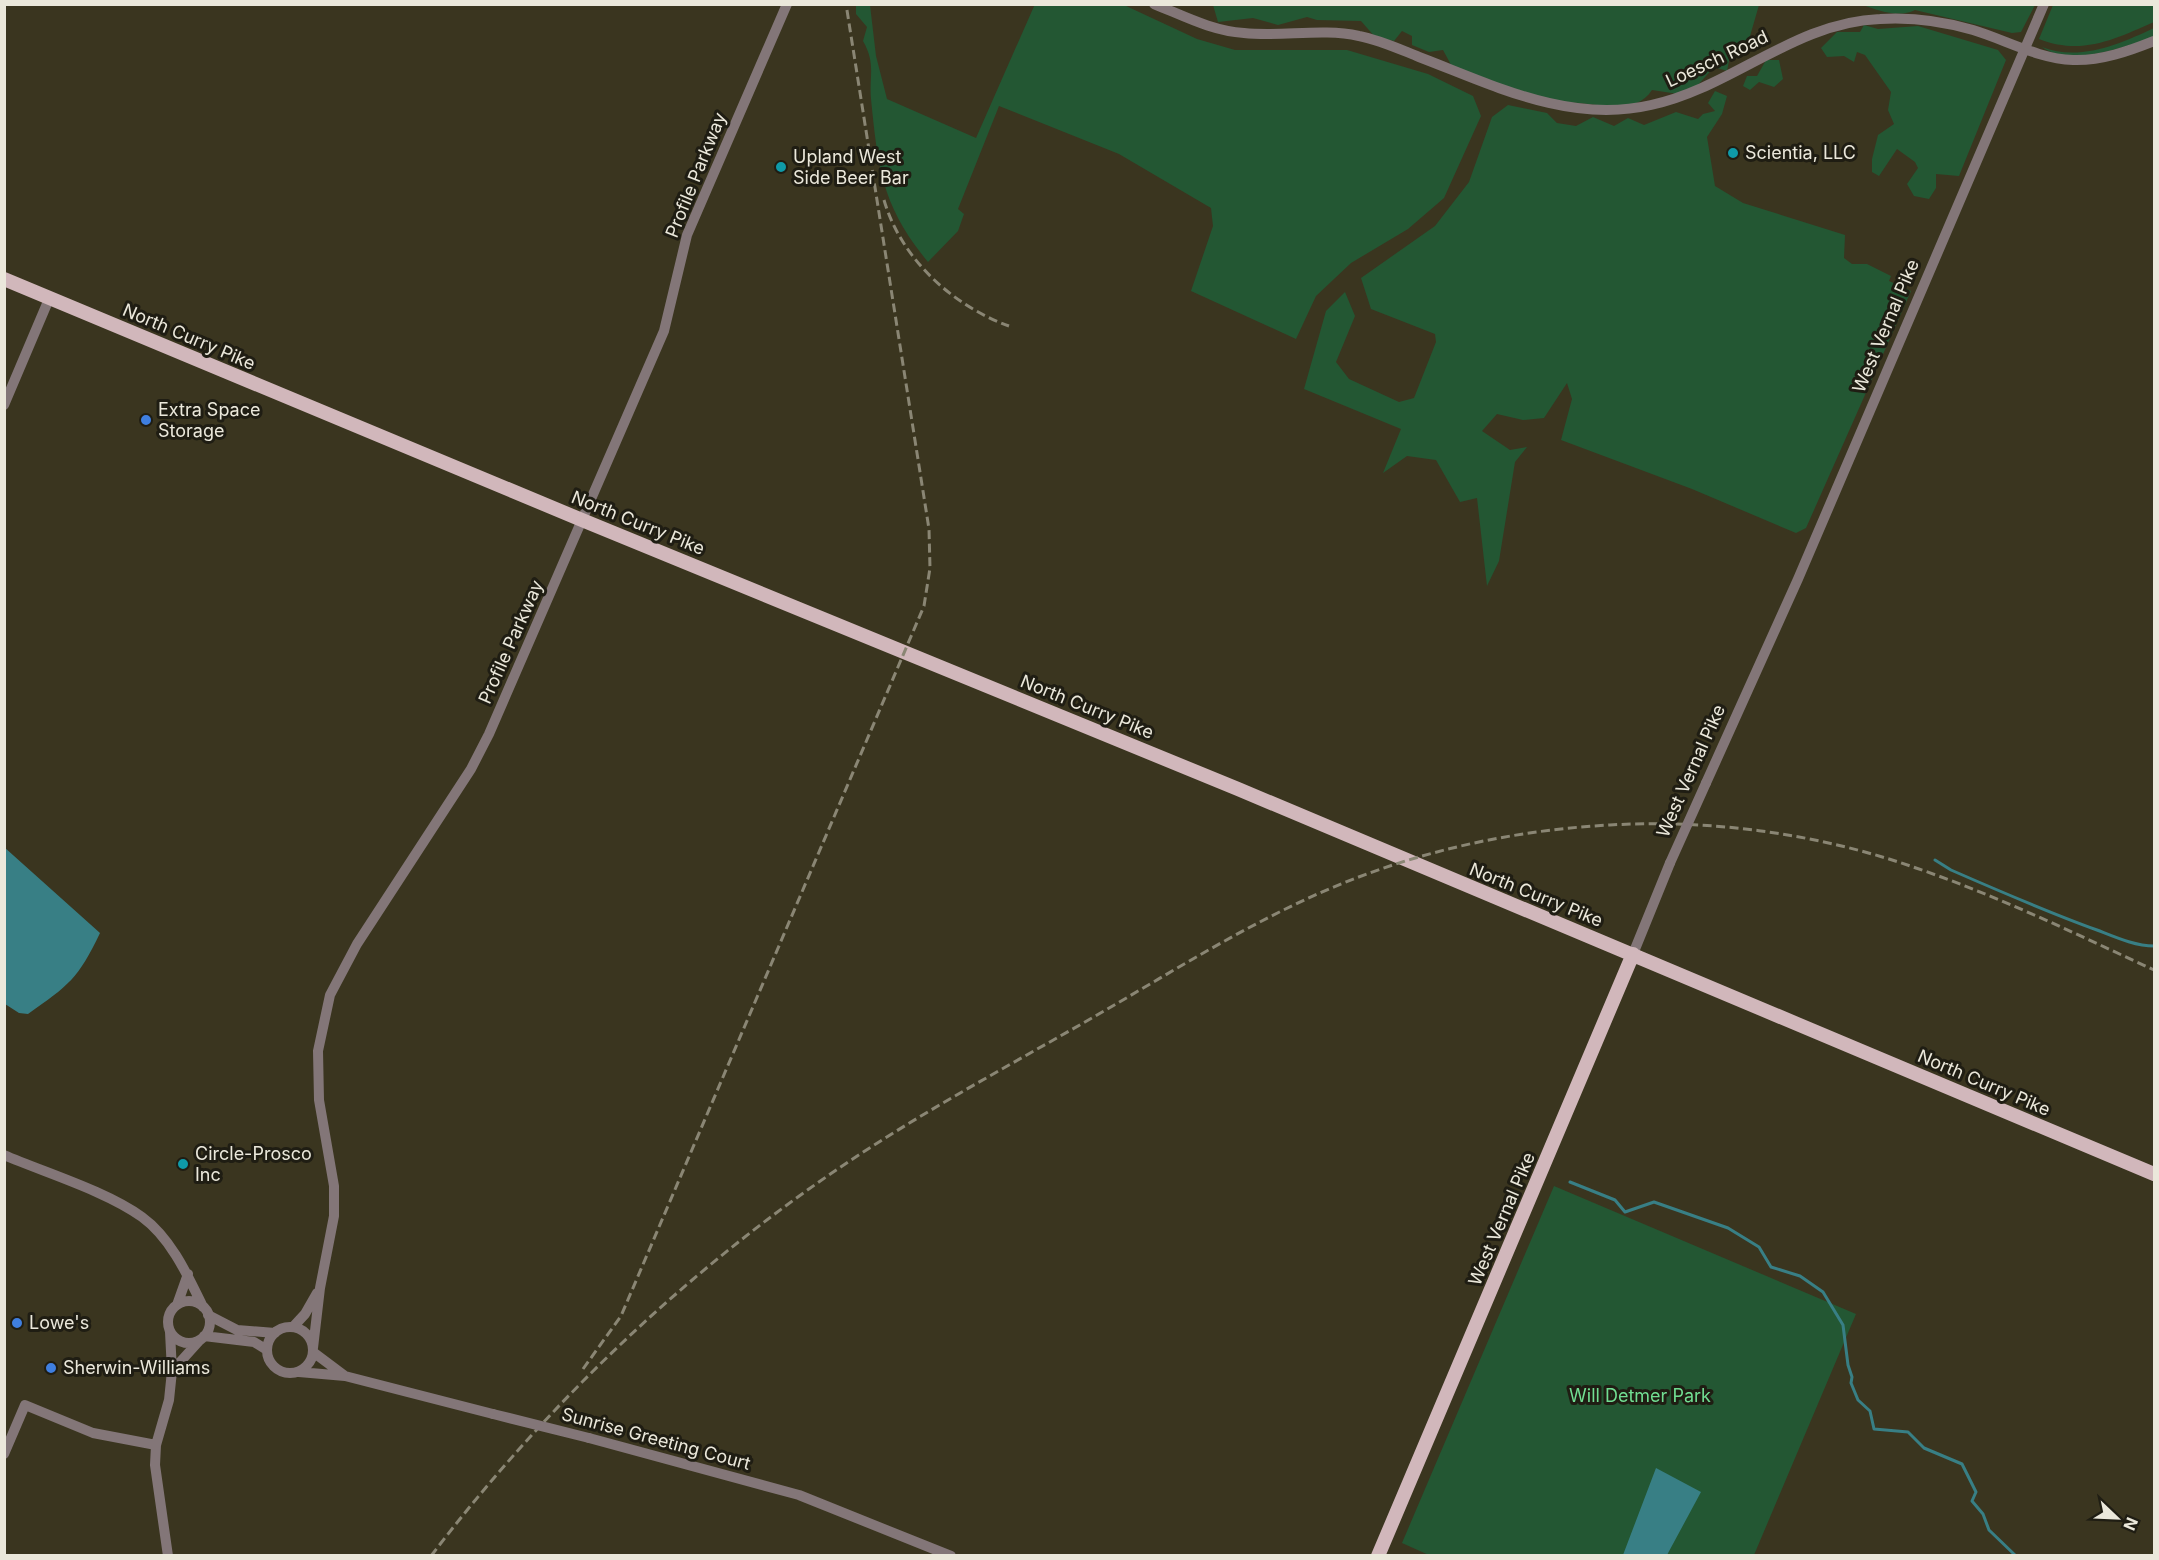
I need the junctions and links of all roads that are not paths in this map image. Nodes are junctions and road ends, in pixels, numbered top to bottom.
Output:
1 (787, 4) edge
2 (1154, 4) edge
3 (2044, 4) edge
4 (2154, 41) edge
5 (2025, 48) junction
6 (4, 279) edge
7 (49, 299) junction
8 (4, 405) edge
9 (582, 520) junction
10 (1633, 954) junction
11 (4, 1155) edge
12 (2154, 1174) edge
13 (188, 1275) junction
14 (320, 1288) junction
15 (177, 1305) junction
16 (206, 1311) junction
17 (293, 1327) junction
18 (170, 1332) junction
19 (275, 1333) junction
20 (202, 1338) junction
21 (267, 1350) junction
22 (313, 1350) junction
23 (172, 1371) junction
24 (298, 1372) junction
25 (345, 1376) junction
26 (156, 1445) junction
27 (4, 1454) edge
28 (168, 1556) edge
29 (951, 1556) edge
30 (1378, 1556) edge

1 - 9 street, Profile Parkway
2 - 5 street, Loesch Road
3 - 5 street, West Vernal Pike
4 - 5 street, Loesch Road
5 - 10 street, West Vernal Pike, bridge
6 - 7 main road, North Curry Pike
7 - 8 street
7 - 9 main road, North Curry Pike
9 - 10 main road, North Curry Pike
9 - 14 street, Profile Parkway
10 - 12 main road, North Curry Pike
10 - 30 main road, West Vernal Pike
11 - 13 street
13 - 15 street
13 - 16 street
14 - 17 street, Profile Parkway
14 - 22 street, Profile Parkway
15 - 16 street
15 - 18 street
16 - 19 street
16 - 20 street
17 - 19 street
17 - 22 street
18 - 20 street
18 - 23 street
19 - 21 street
20 - 21 street
20 - 23 street
21 - 24 street
22 - 24 street
22 - 25 street, Sunrise Greeting Court
23 - 26 street
24 - 25 street, Sunrise Greeting Court
25 - 29 street, Sunrise Greeting Court, bridge
26 - 27 street
26 - 28 street

